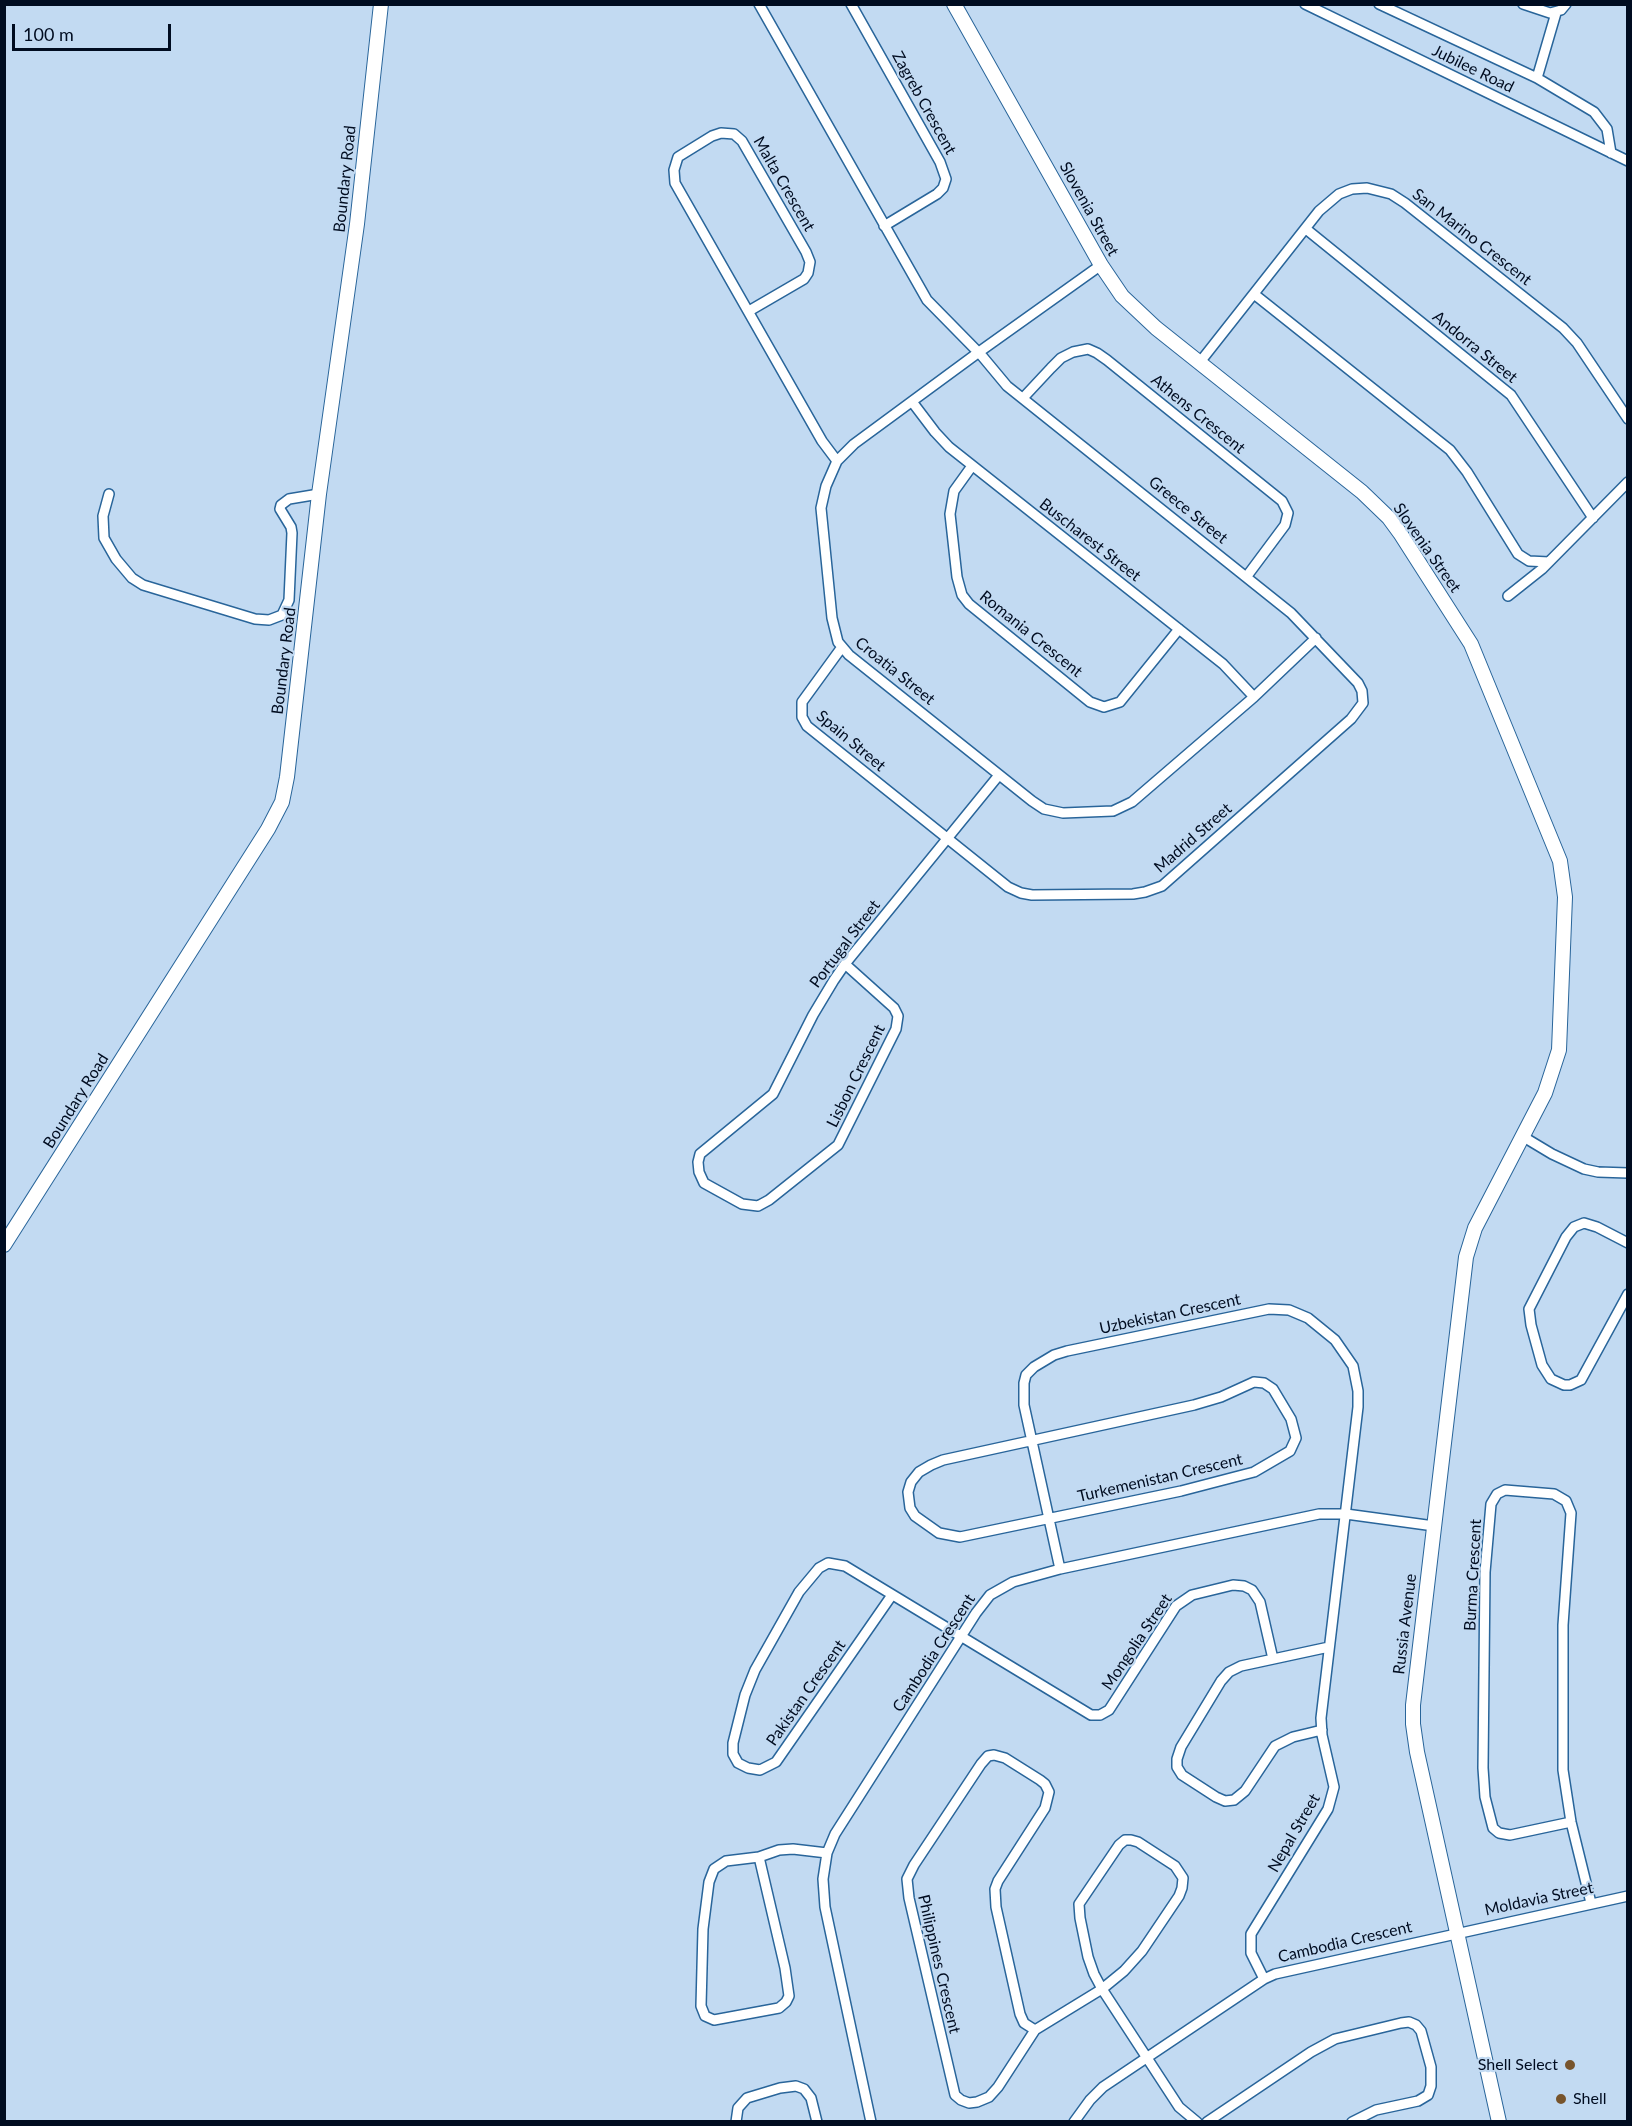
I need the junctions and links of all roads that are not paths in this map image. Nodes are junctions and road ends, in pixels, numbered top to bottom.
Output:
1 (381, 4) edge
2 (759, 4) edge
3 (851, 4) edge
4 (954, 4) edge
5 (1305, 4) edge
6 (1379, 4) edge
7 (1522, 4) edge
8 (1566, 4) edge
9 (1556, 13) junction
10 (1537, 78) junction
11 (1611, 153) junction
12 (1628, 161) edge
13 (884, 226) junction
14 (1306, 229) junction
15 (1101, 265) junction
16 (1254, 294) junction
17 (749, 311) junction
18 (979, 352) junction
19 (1200, 362) junction
20 (1023, 398) junction
21 (913, 403) junction
22 (1628, 419) edge
23 (837, 461) junction
24 (972, 466) junction
25 (1628, 482) edge
26 (109, 494) dead end
27 (319, 494) junction
28 (1593, 518) junction
29 (1549, 562) junction
30 (1247, 576) junction
31 (1508, 596) dead end
32 (1179, 629) junction
33 (1316, 639) junction
34 (842, 647) junction
35 (1254, 697) junction
36 (1363, 703) joint
37 (999, 775) junction
38 (947, 838) junction
39 (845, 964) junction
40 (1522, 1136) junction
41 (699, 1159) joint
42 (1628, 1173) edge
43 (1628, 1243) edge
44 (4, 1245) edge
45 (1628, 1294) edge
46 (1032, 1441) junction
47 (1346, 1514) junction
48 (1048, 1518) junction
49 (1434, 1526) junction
50 (1060, 1569) junction
51 (892, 1595) junction
52 (961, 1637) junction
53 (1329, 1647) junction
54 (1273, 1659) junction
55 (1322, 1730) junction
56 (1571, 1822) junction
57 (827, 1853) junction
58 (759, 1857) junction
59 (1628, 1896) edge
60 (1591, 1903) junction
61 (1457, 1932) junction
62 (1263, 1979) junction
63 (1102, 1989) junction
64 (1035, 2030) junction
65 (1148, 2057) junction
66 (736, 2121) edge
67 (817, 2121) edge
68 (871, 2121) edge
69 (1074, 2121) edge
70 (1197, 2121) edge
71 (1207, 2121) edge
72 (1352, 2121) edge
73 (1499, 2121) edge

1 - 27 street, Boundary Road
2 - 13 street
3 - 13 street, Zagreb Crescent
4 - 15 street, Slovenia Street
5 - 11 street, Jubilee Road
6 - 10 street
7 - 9 street
8 - 9 street
9 - 10 street
10 - 11 street
11 - 12 street, Jubilee Road
13 - 18 street
14 - 16 street, San Marino Crescent
14 - 22 street, San Marino Crescent
14 - 28 street, Andorra Street
15 - 18 street, Croatia Street
15 - 19 street, Slovenia Street
16 - 19 street, San Marino Crescent
16 - 29 street
17 - 17 street, Malta Crescent
17 - 23 street, Malta Crescent
18 - 20 street, Greece Street
18 - 21 street, Croatia Street
19 - 40 street, Slovenia Street
20 - 30 street, Greece Street
20 - 30 street, Athens Crescent
21 - 23 street, Croatia Street
21 - 24 street, Buscharest Street
23 - 34 street, Croatia Street
24 - 32 street, Buscharest Street
24 - 32 street, Romania Crescent
25 - 28 street
26 - 27 street
27 - 44 street, Boundary Road
28 - 29 street
29 - 31 street
30 - 33 street, Greece Street
32 - 35 street, Buscharest Street
33 - 35 street, Croatia Street
33 - 36 street, Greece Street
34 - 37 street, Croatia Street
34 - 38 street, Spain Street
35 - 37 street, Croatia Street
36 - 38 street, Madrid Street
37 - 38 street, Portugal Street
38 - 39 street, Portugal Street
39 - 41 street, Portugal Street
39 - 41 street, Lisbon Crescent
40 - 42 street
40 - 49 street, Russia Avenue
43 - 45 street
46 - 47 street, Uzbekistan Crescent
46 - 48 street, Uzbekistan Crescent
46 - 48 street, Turkemenistan Crescent
46 - 48 street, Turkemenistan Crescent
47 - 49 street, Cambodia Crescent
47 - 50 street, Cambodia Crescent
47 - 53 street, Nepal Street
48 - 50 street, Uzbekistan Crescent
49 - 61 street, Russia Avenue
50 - 52 street, Cambodia Crescent
51 - 51 street, Pakistan Crescent
51 - 52 street, Pakistan Crescent
52 - 54 street, Mongolia Street
52 - 57 street, Cambodia Crescent
53 - 54 street
53 - 55 street, Nepal Street
54 - 55 street
55 - 62 street, Nepal Street
56 - 56 street, Burma Crescent
56 - 60 street, Burma Crescent
57 - 58 street
57 - 68 street, Cambodia Crescent
58 - 58 street
59 - 60 street, Moldavia Street
60 - 61 street, Moldavia Street
61 - 62 street, Cambodia Crescent
61 - 73 street, Russia Avenue
62 - 65 street, Cambodia Crescent
63 - 63 street, Philippines Crescent
63 - 64 street, Philippines Crescent
63 - 65 street
64 - 64 street, Philippines Crescent
65 - 69 street, Cambodia Crescent
65 - 70 street
66 - 67 street
71 - 72 street

